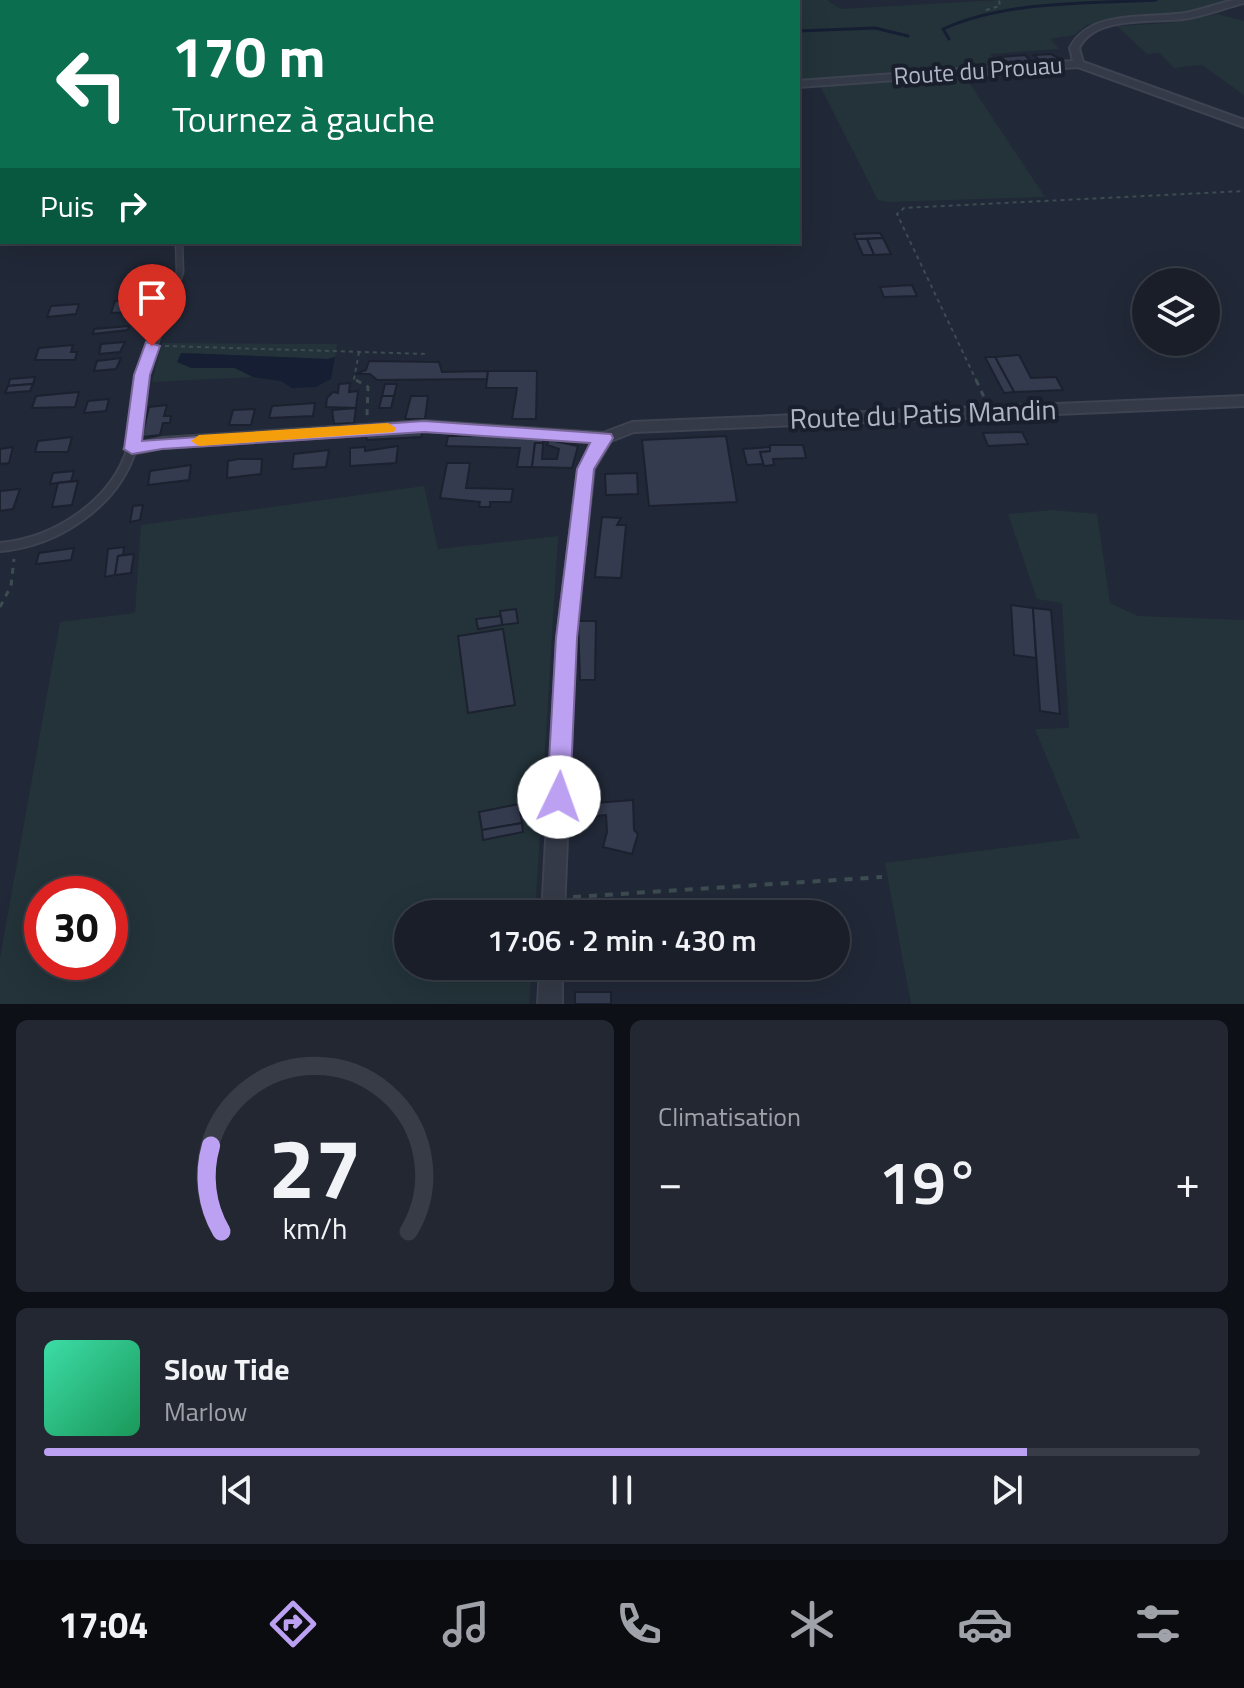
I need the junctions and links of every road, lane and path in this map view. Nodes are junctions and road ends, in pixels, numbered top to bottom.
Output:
1 (999, 0) edge
2 (1244, 0) edge
3 (986, 10) dead end
4 (1079, 64) junction
5 (800, 84) edge
6 (1244, 124) edge
7 (1244, 191) edge
8 (179, 244) edge
9 (152, 346) junction
10 (359, 352) junction
11 (429, 354) dead end
12 (1244, 401) edge
13 (991, 412) junction
14 (366, 430) junction
15 (605, 438) junction
16 (132, 449) junction
17 (22, 545) junction
18 (0, 547) edge
19 (0, 607) edge
20 (882, 877) dead end
21 (554, 892) junction
22 (554, 900) edge
23 (551, 980) edge
24 (550, 1004) edge

1 - 3 path
2 - 4 street
4 - 5 street, Route du Prouau
4 - 6 street, Route du Prouau
7 - 13 path
8 - 9 lane
9 - 10 path
9 - 16 lane
10 - 11 path
10 - 14 path
12 - 13 street, Route du Patis Mandin
13 - 15 street, Route du Patis Mandin
14 - 15 street
14 - 16 street
15 - 21 street
16 - 17 lane
17 - 18 lane
17 - 19 path
20 - 21 path
21 - 22 street
23 - 24 street

